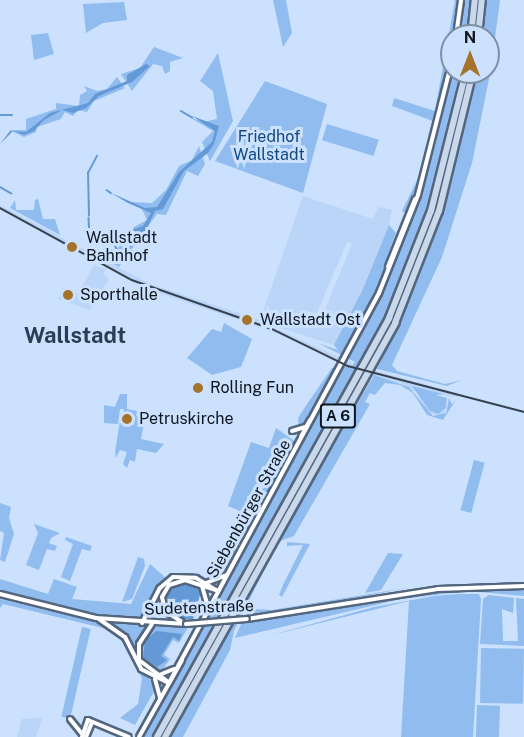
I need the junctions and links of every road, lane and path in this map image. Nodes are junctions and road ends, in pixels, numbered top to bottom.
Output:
1 (461, 0) edge
2 (475, 0) edge
3 (482, 0) edge
4 (458, 24) edge
5 (472, 24) edge
6 (479, 24) edge
7 (446, 84) edge
8 (462, 84) edge
9 (470, 84) edge
10 (422, 181) junction
11 (404, 224) junction
12 (385, 278) junction
13 (319, 407) junction
14 (306, 426) junction
15 (292, 431) dead end
16 (301, 439) junction
17 (228, 575) junction
18 (204, 584) junction
19 (524, 586) edge
20 (218, 591) junction
21 (0, 594) edge
22 (207, 611) junction
23 (96, 618) junction
24 (142, 623) junction
25 (152, 623) junction
26 (186, 624) junction
27 (184, 654) junction
28 (175, 668) junction
29 (157, 677) junction
30 (169, 683) junction
31 (160, 698) junction
32 (70, 719) dead end
33 (83, 736) edge
34 (127, 736) edge
35 (139, 737) edge
36 (157, 737) edge
37 (165, 737) edge

1 - 4 main road
2 - 5 highway
3 - 6 highway
7 - 10 main road, Siebenbürger Straße
8 - 36 highway, A 6
9 - 37 highway, A 6
10 - 11 main road, Siebenbürger Straße
10 - 11 main road, Siebenbürger Straße
11 - 12 main road, Siebenbürger Straße
11 - 12 main road, Siebenbürger Straße
12 - 13 main road, Siebenbürger Straße
13 - 14 main road, Siebenbürger Straße
13 - 16 main road, Siebenbürger Straße
14 - 15 main road
14 - 16 main road, Siebenbürger Straße
16 - 17 main road, Siebenbürger Straße
17 - 18 main road
17 - 20 main road, Siebenbürger Straße
18 - 20 main road
18 - 22 main road
18 - 24 main road
18 - 26 main road
19 - 26 main road, Sudetenstraße, bridge
20 - 22 main road, Siebenbürger Straße
21 - 23 main road, Sudetenstraße
22 - 27 main road, Siebenbürger Straße
23 - 24 main road, Sudetenstraße
23 - 29 main road
24 - 25 main road, Sudetenstraße
25 - 26 main road, Sudetenstraße
25 - 29 main road
27 - 28 main road, Siebenbürger Straße
27 - 30 main road, Siebenbürger Straße
28 - 29 main road
28 - 30 main road, Siebenbürger Straße
29 - 30 main road
29 - 31 main road
30 - 31 main road, Siebenbürger Straße
31 - 35 main road, Siebenbürger Straße
32 - 33 main road
33 - 34 main road

